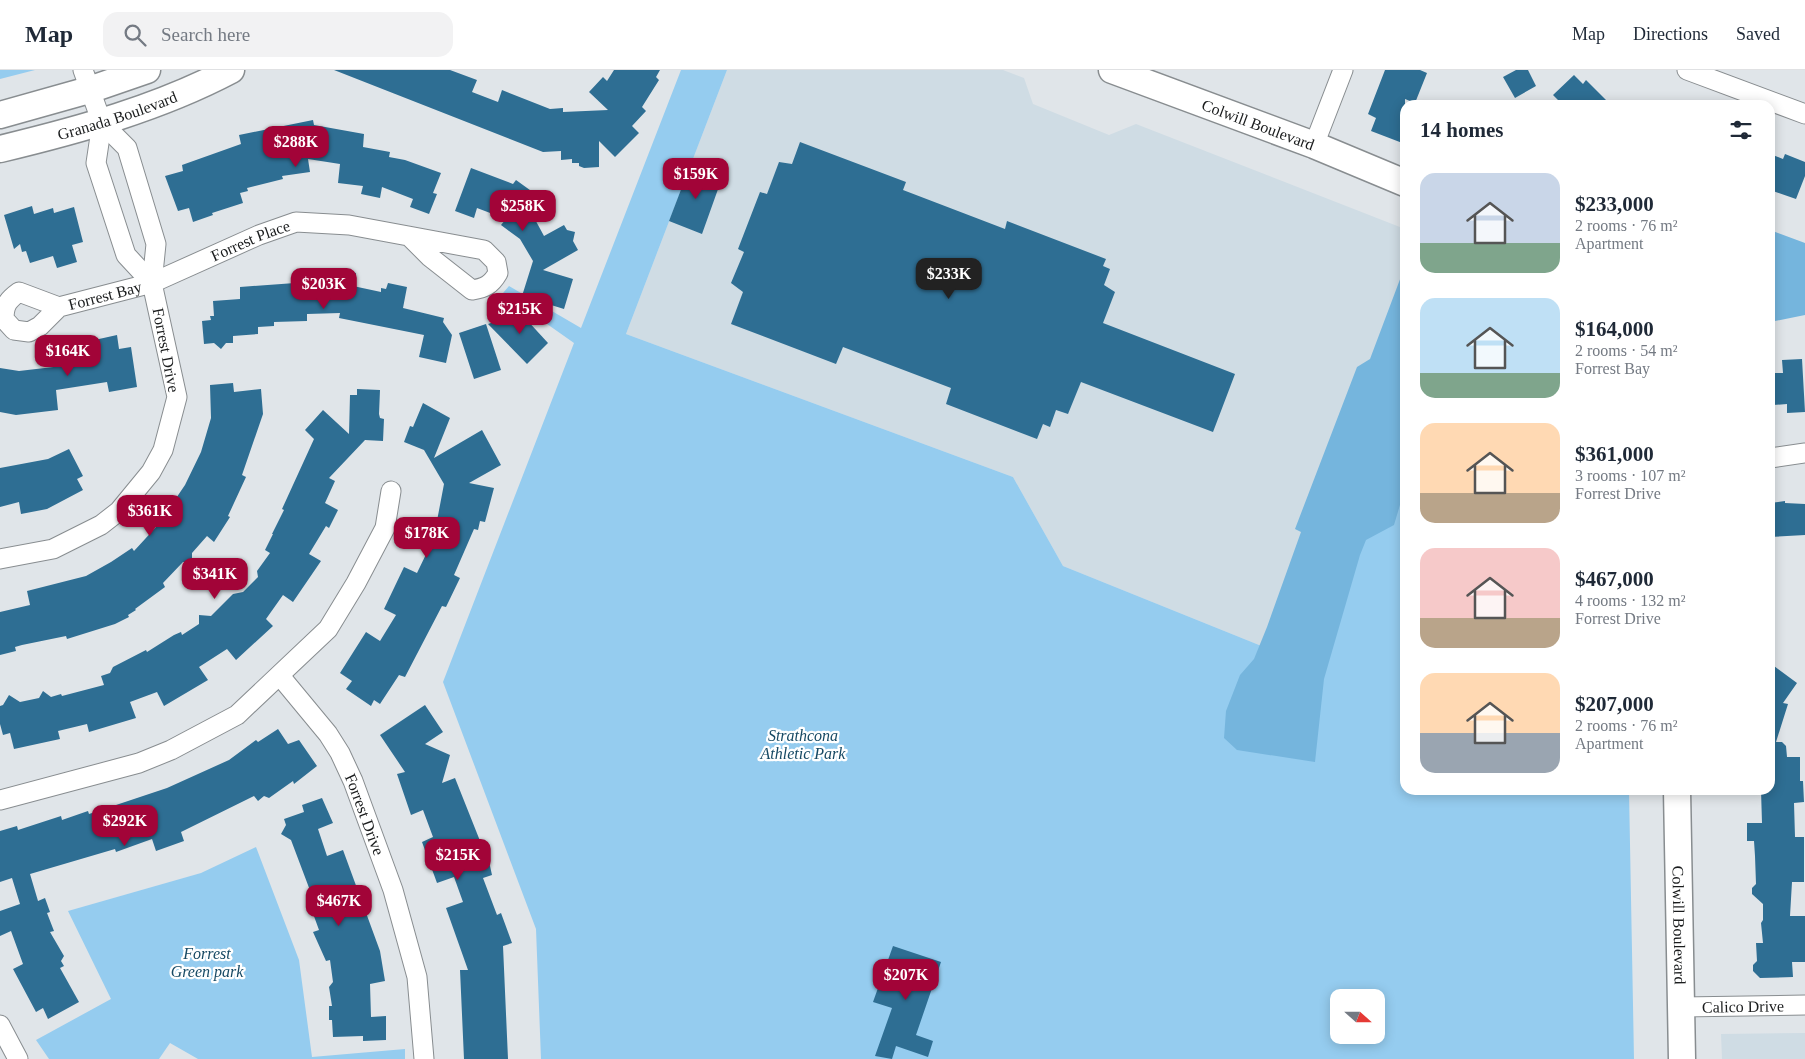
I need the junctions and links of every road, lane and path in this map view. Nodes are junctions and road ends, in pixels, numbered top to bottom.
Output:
1 (147, 70) edge
2 (232, 70) edge
3 (1112, 70) edge
4 (1343, 70) edge
5 (1687, 70) edge
6 (86, 80) edge
7 (1767, 100) edge
8 (1775, 103) edge
9 (1805, 114) edge
10 (0, 115) edge
11 (102, 123) junction
12 (1314, 145) junction
13 (0, 149) edge
14 (1400, 181) edge
15 (411, 238) dead end
16 (152, 283) junction
17 (59, 307) dead end
18 (1805, 453) edge
19 (1775, 457) edge
20 (391, 491) dead end
21 (0, 560) edge
22 (280, 676) junction
23 (1677, 795) edge
24 (0, 800) edge
25 (1805, 1005) edge
26 (1682, 1006) junction
27 (0, 1025) edge
28 (18, 1059) edge
29 (424, 1059) edge
30 (1682, 1059) edge

1 - 6 street, Granada Boulevard
2 - 11 street, Granada Boulevard
3 - 12 street, Colwill Boulevard
4 - 12 street
5 - 7 street
6 - 10 street, Granada Boulevard
6 - 11 street
8 - 9 street
11 - 13 street, Granada Boulevard
11 - 16 street, Forrest Drive
11 - 16 street
12 - 14 street, Colwill Boulevard
15 - 16 street, Forrest Place
16 - 17 street, Forrest Bay
16 - 21 street, Forrest Drive
18 - 19 street
20 - 22 street
22 - 24 street
22 - 29 street, Forrest Drive
23 - 26 street, Colwill Boulevard
25 - 26 street, Calico Drive
26 - 30 street, Colwill Boulevard
27 - 28 street

